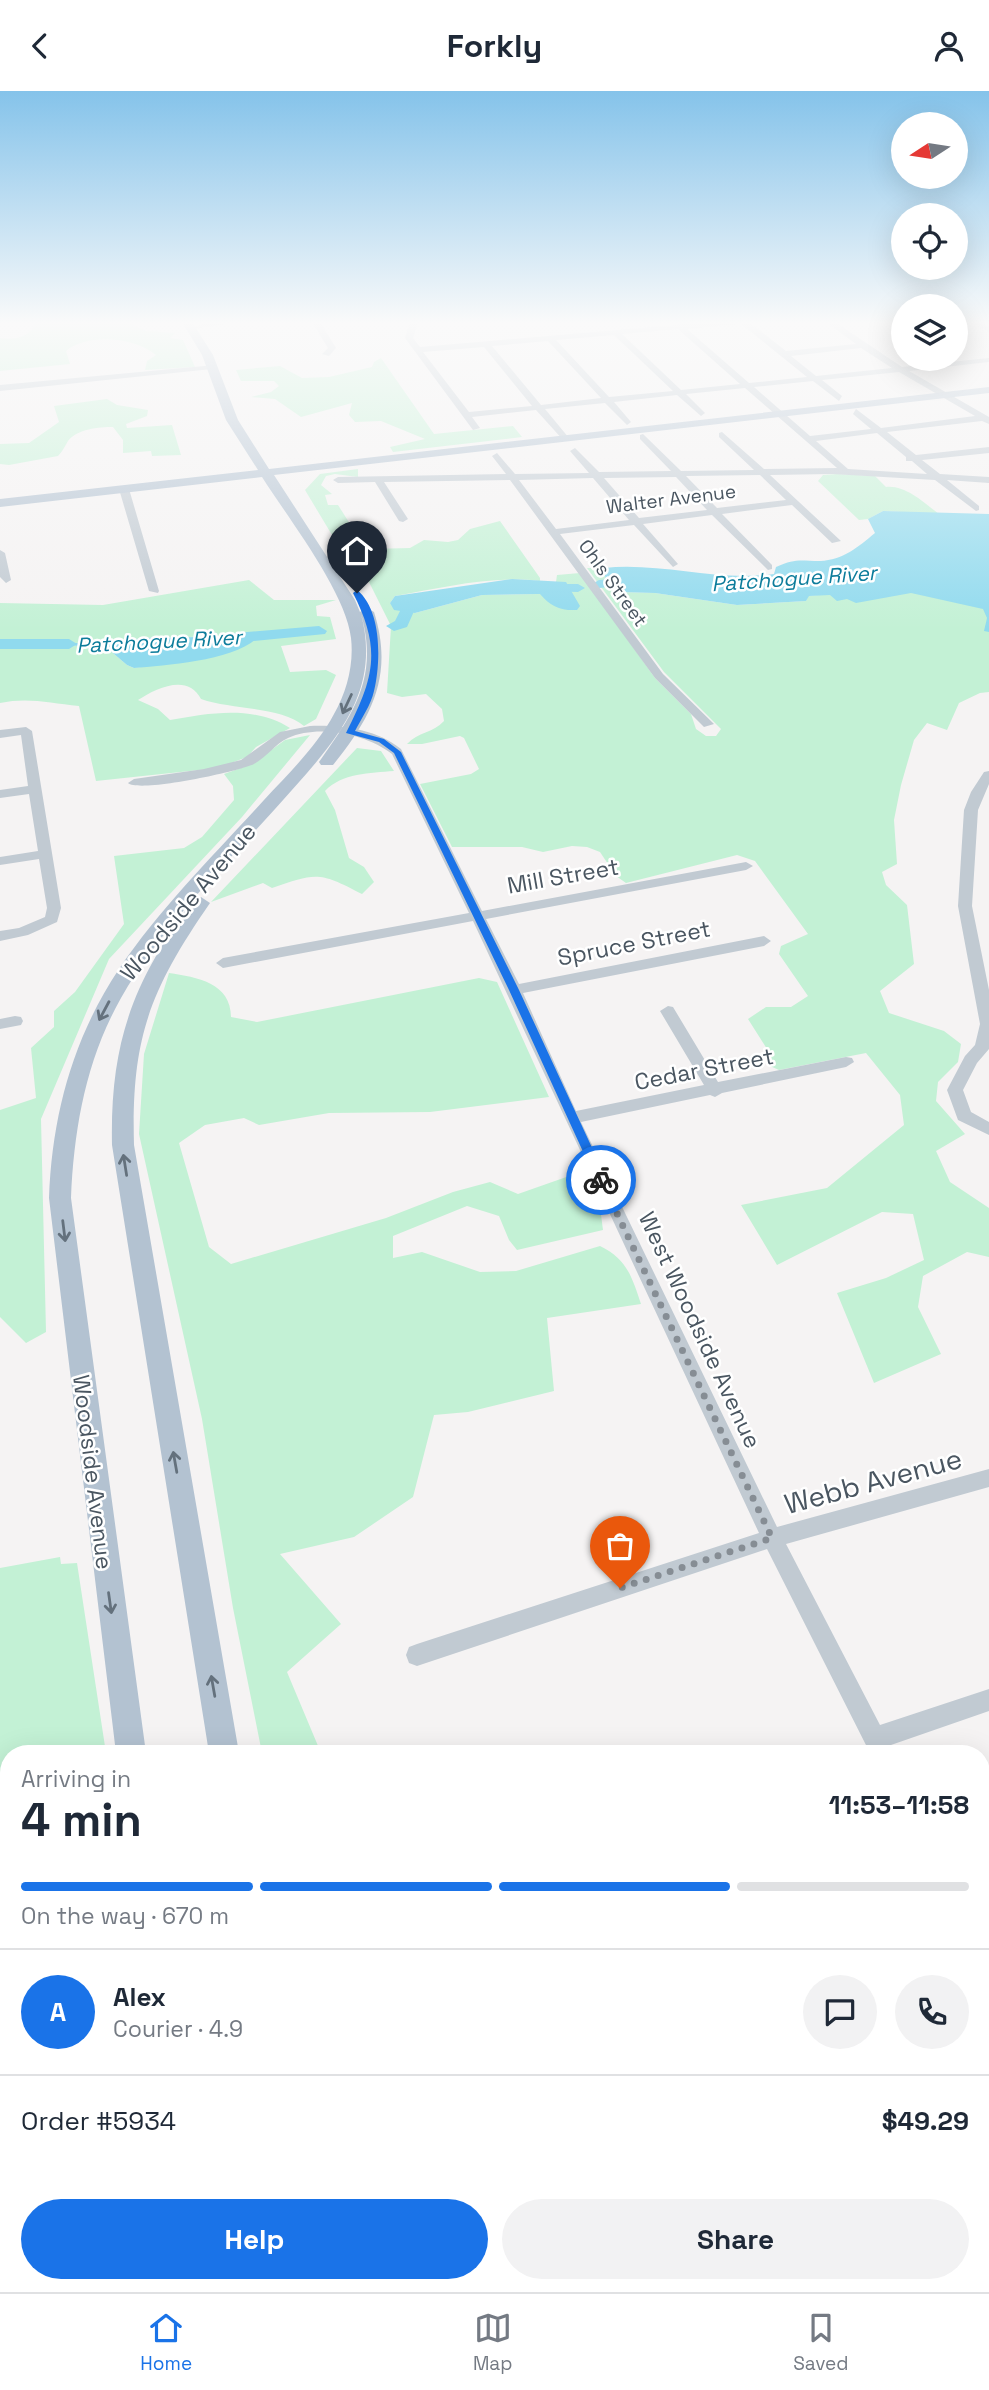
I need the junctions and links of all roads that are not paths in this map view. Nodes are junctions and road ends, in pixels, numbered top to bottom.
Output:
1 (246, 425) edge
2 (474, 425) edge
3 (552, 425) edge
4 (682, 425) edge
5 (790, 425) edge
6 (873, 425) edge
7 (931, 425) edge
8 (476, 428) dead end
9 (880, 430) junction
10 (722, 435) dead end
11 (643, 437) dead end
12 (564, 438) junction
13 (807, 439) junction
14 (989, 450) edge
15 (575, 451) dead end
16 (497, 456) dead end
17 (916, 458) junction
18 (899, 460) dead end
19 (763, 471) junction
20 (845, 471) junction
21 (271, 472) junction
22 (678, 473) junction
23 (597, 475) junction
24 (513, 477) junction
25 (938, 477) junction
26 (338, 480) dead end
27 (379, 481) junction
28 (989, 481) edge
29 (124, 489) junction
30 (792, 502) junction
31 (0, 503) edge
32 (976, 507) dead end
33 (715, 511) junction
34 (403, 519) dead end
35 (637, 521) junction
36 (554, 531) junction
37 (835, 541) dead end
38 (0, 553) edge
39 (673, 564) dead end
40 (768, 567) dead end
41 (6, 580) dead end
42 (153, 591) dead end
43 (708, 724) dead end
44 (342, 732) junction
45 (0, 734) edge
46 (989, 775) edge
47 (134, 783) dead end
48 (34, 789) junction
49 (0, 795) edge
50 (43, 854) junction
51 (0, 861) edge
52 (746, 866) dead end
53 (476, 915) junction
54 (0, 936) edge
55 (764, 941) dead end
56 (223, 963) dead end
57 (514, 990) junction
58 (668, 1011) dead end
59 (846, 1062) dead end
60 (715, 1091) junction
61 (571, 1118) junction
62 (989, 1129) edge
63 (989, 1478) edge
64 (772, 1538) junction
65 (417, 1655) dead end
66 (989, 1700) edge
67 (130, 1745) edge
68 (223, 1745) edge
69 (877, 1745) edge
70 (880, 1745) edge

1 - 21 main road
2 - 8 street
3 - 12 street
4 - 12 main road
5 - 13 street
6 - 9 street
7 - 9 street
9 - 13 street
9 - 17 street
10 - 19 street
11 - 22 street
12 - 21 main road
13 - 20 street
14 - 17 street
15 - 23 street
16 - 24 street, Ohls Street
17 - 18 street
17 - 25 street
19 - 20 street
19 - 22 street
19 - 30 street
20 - 25 street
21 - 29 main road
21 - 44 main road, Woodside Avenue
22 - 23 street
22 - 33 street
23 - 24 street
23 - 35 street
24 - 27 street
24 - 36 street, Ohls Street
25 - 28 street
25 - 32 street
26 - 27 street
27 - 34 street
29 - 31 main road
29 - 42 street
30 - 33 street, Walter Avenue
30 - 37 street
33 - 35 street, Walter Avenue
33 - 40 street
35 - 36 street, Walter Avenue
35 - 39 street
36 - 43 street, Ohls Street
38 - 41 street
44 - 47 street, West Woodside Avenue
44 - 53 street, West Woodside Avenue
44 -> 67 main road, Woodside Avenue
68 -> 44 main road, Woodside Avenue
45 - 48 street
46 - 62 street
48 - 49 street
48 - 50 street
50 - 51 street
50 - 54 street
52 - 53 street, Mill Street
53 - 56 street, Mill Street
53 - 57 street, West Woodside Avenue
55 - 57 street, Spruce Street
57 - 61 street, West Woodside Avenue
58 - 60 street
59 - 60 street, Cedar Street
60 - 61 street, Cedar Street
61 - 64 street, West Woodside Avenue
63 - 64 street, Webb Avenue
64 - 65 street, Webb Avenue
64 - 69 street, West Woodside Avenue
66 - 70 street

